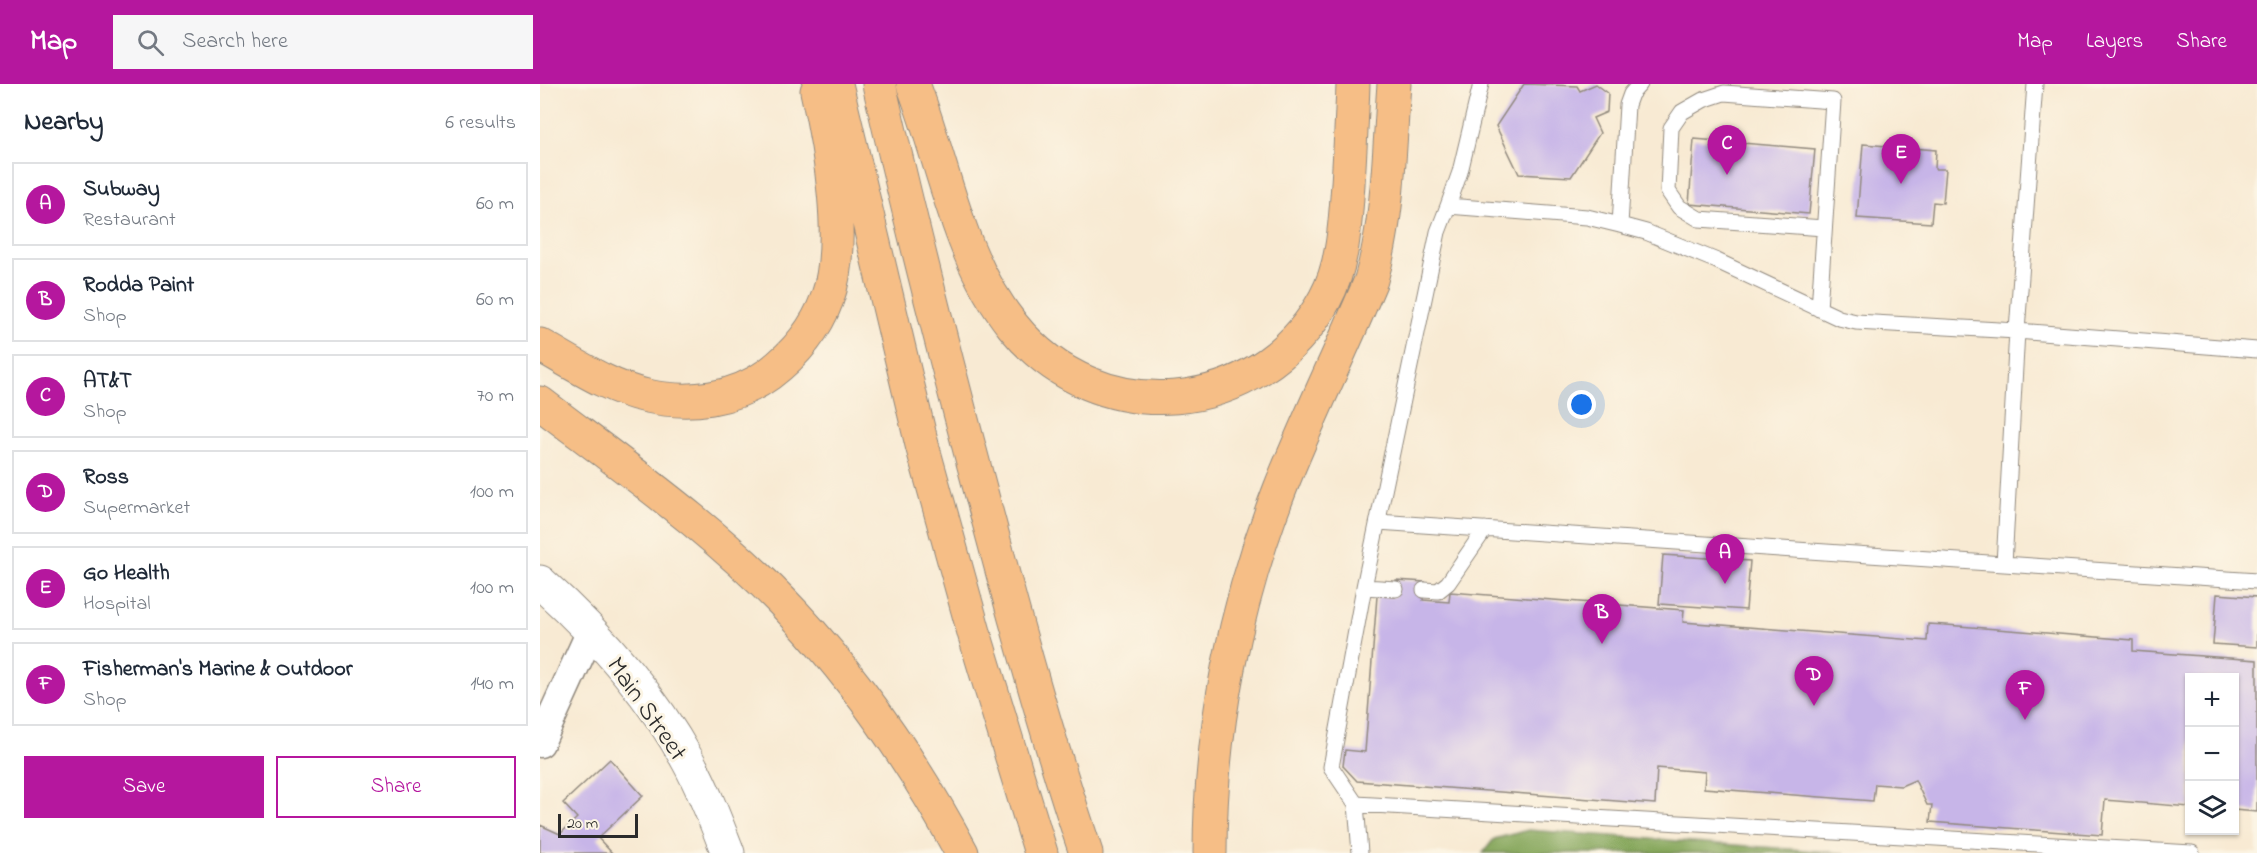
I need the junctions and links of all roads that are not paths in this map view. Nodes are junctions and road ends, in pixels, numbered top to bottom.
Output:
1 (1394, 84) edge
2 (1481, 84) edge
3 (1640, 84) edge
4 (1710, 84) edge
5 (2035, 84) edge
6 (1352, 86) edge
7 (827, 91) edge
8 (1724, 93) junction
9 (881, 95) edge
10 (919, 97) edge
11 (1448, 206) junction
12 (1620, 225) junction
13 (1824, 228) junction
14 (1819, 309) junction
15 (2017, 331) junction
16 (540, 345) edge
17 (2257, 350) edge
18 (540, 402) edge
19 (1378, 522) junction
20 (1485, 529) junction
21 (2004, 564) junction
22 (2257, 581) edge
23 (540, 582) edge
24 (1364, 587) junction
25 (1396, 589) dead end
26 (1424, 590) dead end
27 (591, 631) junction
28 (540, 743) edge
29 (1356, 804) junction
30 (728, 853) edge
31 (963, 853) edge
32 (1041, 853) edge
33 (1086, 853) edge
34 (1210, 853) edge
35 (1360, 853) edge
36 (2192, 853) edge

1 - 34 highway
2 - 11 lane
3 - 12 lane
4 - 8 lane
5 - 15 lane
6 - 10 highway
7 - 16 highway
7 - 32 highway
8 - 13 lane
8 - 13 lane
9 - 33 highway
11 - 12 lane
11 - 19 lane
12 - 14 lane
13 - 14 lane
14 - 15 lane
15 - 17 lane
15 - 21 lane
18 - 31 highway
19 - 20 lane
19 - 24 lane
20 - 21 lane
20 - 26 lane
21 - 22 lane
23 - 27 street, Main Street
24 - 25 lane
24 - 29 lane
27 - 28 street
27 - 30 street, Main Street
29 - 35 lane
29 - 36 lane

